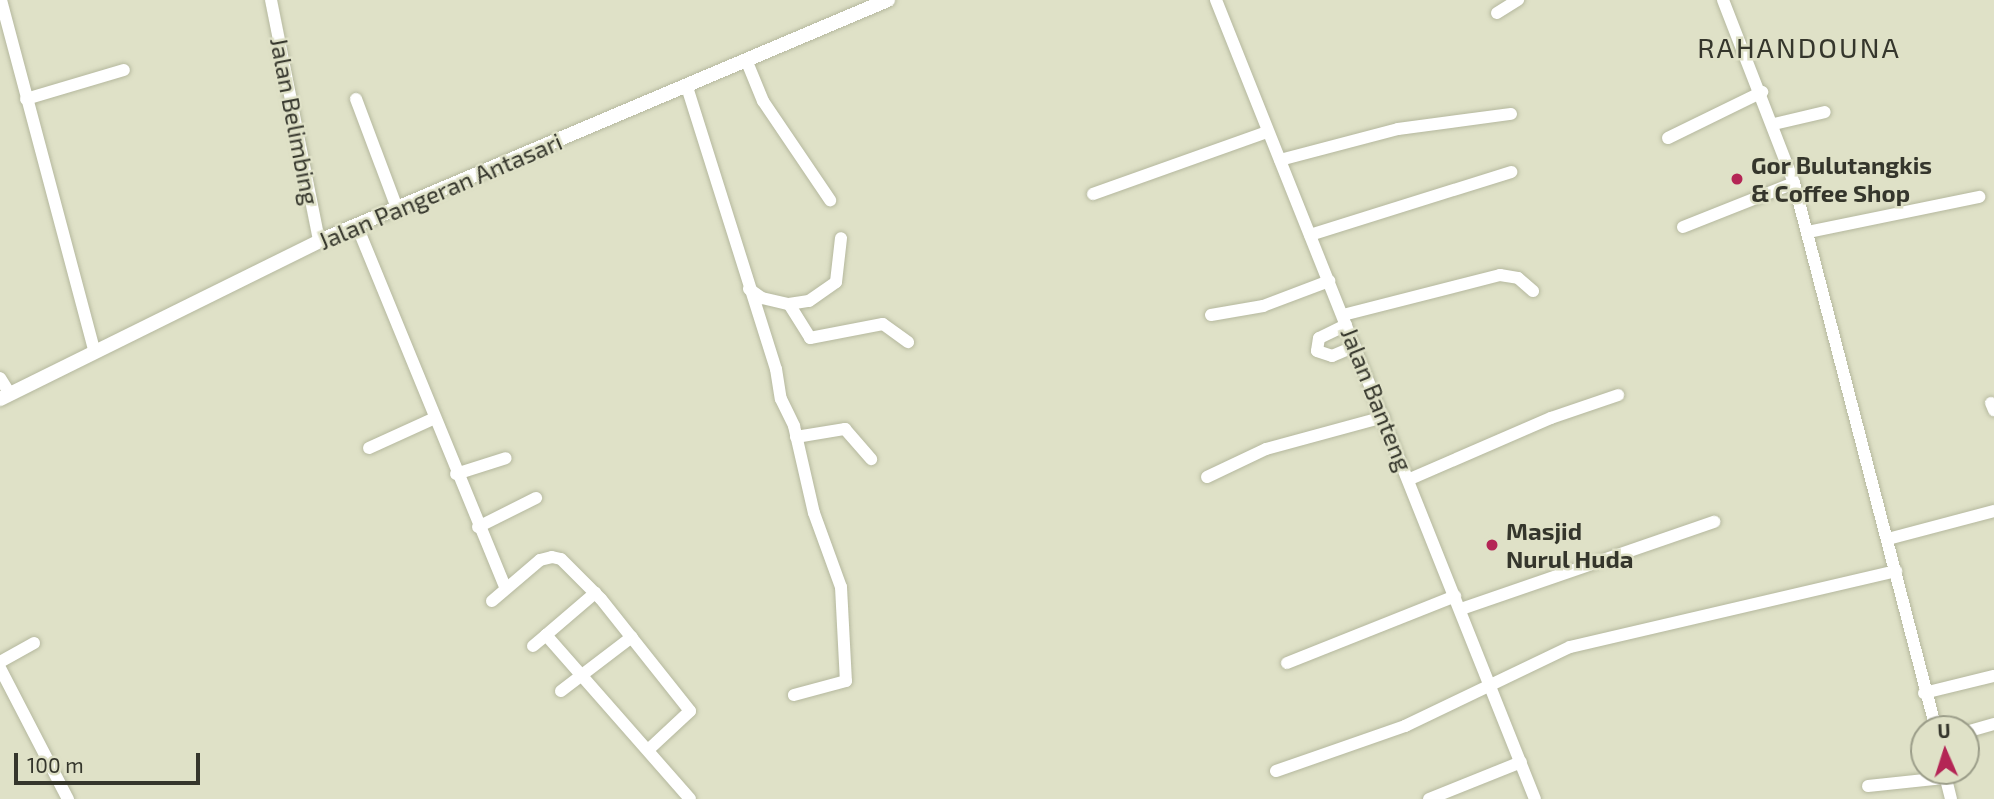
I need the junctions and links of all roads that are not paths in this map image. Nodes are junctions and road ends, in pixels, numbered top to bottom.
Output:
1 (271, 0) edge
2 (888, 0) edge
3 (1518, 0) edge
4 (1723, 0) edge
5 (1219, 1) edge
6 (2, 5) edge
7 (1497, 13) dead end
8 (747, 62) junction
9 (124, 70) dead end
10 (687, 87) junction
11 (1762, 92) junction
12 (26, 99) junction
13 (356, 99) dead end
14 (1825, 112) dead end
15 (1511, 114) dead end
16 (1774, 124) junction
17 (1267, 132) junction
18 (1668, 138) dead end
19 (1280, 160) junction
20 (1511, 172) dead end
21 (1794, 183) junction
22 (1093, 194) dead end
23 (1979, 197) dead end
24 (830, 200) dead end
25 (397, 208) junction
26 (357, 226) junction
27 (1683, 226) dead end
28 (1808, 232) junction
29 (1310, 235) junction
30 (841, 238) dead end
31 (319, 241) junction
32 (1329, 281) junction
33 (749, 289) junction
34 (1533, 291) dead end
35 (789, 304) junction
36 (1211, 315) dead end
37 (1345, 320) junction
38 (908, 342) dead end
39 (1355, 346) junction
40 (94, 350) junction
41 (0, 378) edge
42 (1619, 395) dead end
43 (5, 397) edge
44 (1384, 417) junction
45 (433, 419) junction
46 (796, 437) junction
47 (369, 448) dead end
48 (506, 458) dead end
49 (871, 459) dead end
50 (456, 474) junction
51 (1207, 477) dead end
52 (1410, 479) junction
53 (536, 498) dead end
54 (1994, 511) edge
55 (1714, 522) dead end
56 (478, 527) junction
57 (1888, 539) junction
58 (1896, 571) junction
59 (505, 587) junction
60 (595, 593) junction
61 (492, 601) dead end
62 (1458, 603) junction
63 (546, 635) junction
64 (632, 637) junction
65 (34, 643) dead end
66 (533, 646) dead end
67 (0, 662) edge
68 (1287, 663) dead end
69 (0, 668) edge
70 (582, 674) junction
71 (1994, 676) edge
72 (1492, 685) junction
73 (561, 691) dead end
74 (1924, 693) junction
75 (794, 695) dead end
76 (1931, 715) edge
77 (648, 750) junction
78 (1521, 762) junction
79 (1276, 771) dead end
80 (1910, 780) edge
81 (1868, 786) dead end
82 (68, 799) edge
83 (690, 799) edge
84 (1429, 799) edge
85 (1535, 799) edge

1 - 31 street, Jalan Belimbing
2 - 8 street, Jalan Pangeran Antasari
3 - 7 street
4 - 11 street
5 - 17 street, Jalan Banteng
6 - 12 street
8 - 10 street, Jalan Pangeran Antasari
8 - 24 street
9 - 12 street
10 - 25 street, Jalan Pangeran Antasari
10 - 33 street
11 - 16 street
11 - 18 street
12 - 40 street
13 - 25 street
14 - 16 street
15 - 19 street
16 - 21 street
17 - 19 street, Jalan Banteng
17 - 22 street
19 - 29 street, Jalan Banteng
20 - 29 street
21 - 27 street
21 - 28 street
23 - 28 street
25 - 26 street, Jalan Pangeran Antasari
26 - 31 street, Jalan Pangeran Antasari
26 - 45 street
28 - 57 street
29 - 32 street, Jalan Banteng
30 - 35 street
31 - 40 street, Jalan Pangeran Antasari
32 - 36 street
32 - 37 street, Jalan Banteng
33 - 35 street
33 - 46 street
34 - 37 street
35 - 38 street
37 - 39 street, Jalan Banteng
37 - 39 street
39 - 44 street, Jalan Banteng
40 - 43 street, Jalan Pangeran Antasari
41 - 43 street
42 - 52 street
44 - 51 street
44 - 52 street, Jalan Banteng
45 - 47 street
45 - 50 street
46 - 49 street
46 - 75 street
48 - 50 street
50 - 56 street
52 - 62 street, Jalan Banteng
53 - 56 street
54 - 57 street
55 - 62 street
56 - 59 street
57 - 58 street
58 - 72 street
58 - 74 street
59 - 60 street
59 - 61 street
60 - 63 street
60 - 64 street
62 - 68 street
62 - 72 street, Jalan Banteng
63 - 66 street
63 - 70 street
64 - 70 street
64 - 77 street
65 - 67 street
69 - 82 street
70 - 73 street
70 - 77 street
71 - 74 street
72 - 78 street, Jalan Banteng
72 - 79 street
74 - 76 street
77 - 83 street
78 - 84 street
78 - 85 street, Jalan Banteng
80 - 81 street

